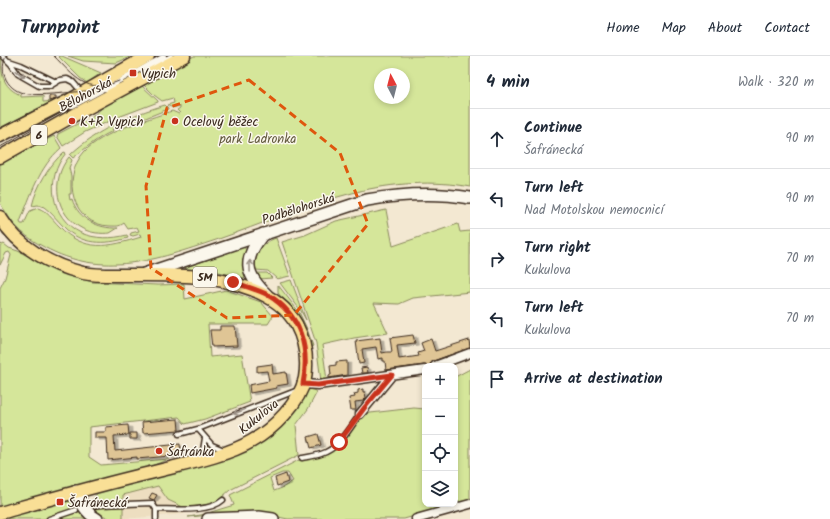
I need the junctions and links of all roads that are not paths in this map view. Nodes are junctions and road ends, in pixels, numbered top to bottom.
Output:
1 (3, 56) edge
2 (148, 56) edge
3 (164, 56) edge
4 (171, 56) edge
5 (184, 56) edge
6 (8, 61) junction
7 (56, 82) junction
8 (74, 83) junction
9 (119, 85) junction
10 (102, 90) junction
11 (86, 91) junction
12 (70, 100) junction
13 (53, 109) junction
14 (68, 113) dead end
15 (0, 136) edge
16 (0, 157) edge
17 (470, 198) edge
18 (0, 217) edge
19 (0, 231) edge
20 (263, 234) junction
21 (38, 255) junction
22 (140, 275) junction
23 (267, 295) junction
24 (470, 353) edge
25 (443, 363) edge
26 (422, 370) edge
27 (392, 375) junction
28 (303, 386) junction
29 (360, 414) joint
30 (198, 429) junction
31 (179, 434) dead end
32 (205, 438) junction
33 (228, 452) junction
34 (302, 458) dead end
35 (194, 461) junction
36 (76, 491) junction
37 (223, 500) dead end
38 (470, 504) edge
39 (93, 506) dead end
40 (156, 509) junction
41 (76, 510) dead end
42 (0, 513) edge
43 (49, 519) edge
44 (97, 519) edge
45 (156, 519) edge
46 (208, 519) edge
47 (273, 519) edge
48 (416, 519) edge

1 - 6 lane
2 - 11 main road, Bělohorská / 6
3 - 10 lane
4 - 9 lane
5 - 16 main road, Bělohorská / 6
6 - 7 lane
6 -> 7 lane
7 - 8 lane
8 - 11 lane
8 - 12 lane
9 - 10 lane
9 - 14 lane
10 - 11 lane
10 - 13 lane
11 - 12 main road, Bělohorská / 6
12 - 13 main road, Bělohorská / 6
13 - 15 main road, Bělohorská / 6
17 - 20 street, Podbělohorská
18 - 21 main road, Kukulova / 5M
19 - 21 main road, 5M
20 - 22 street, Podbělohorská
23 -> 20 street
21 - 22 main road, Kukulova / 5M
22 - 23 main road, Kukulova / 5M
23 - 28 main road, Kukulova / 5M
24 - 25 street
26 - 27 street
27 - 28 street
27 - 29 street
28 -> 30 lane
28 - 33 main road, Kukulova / 5M
29 - 34 lane
30 - 31 lane
30 - 32 lane
32 - 33 lane
32 - 35 lane
33 - 35 main road, Kukulova / 5M
35 - 36 main road, Kukulova / 5M
36 - 42 main road, Kukulova / 5M
36 - 44 street
37 - 40 lane
38 - 48 street
39 - 40 lane
40 - 45 lane
41 - 43 lane
46 - 47 street

